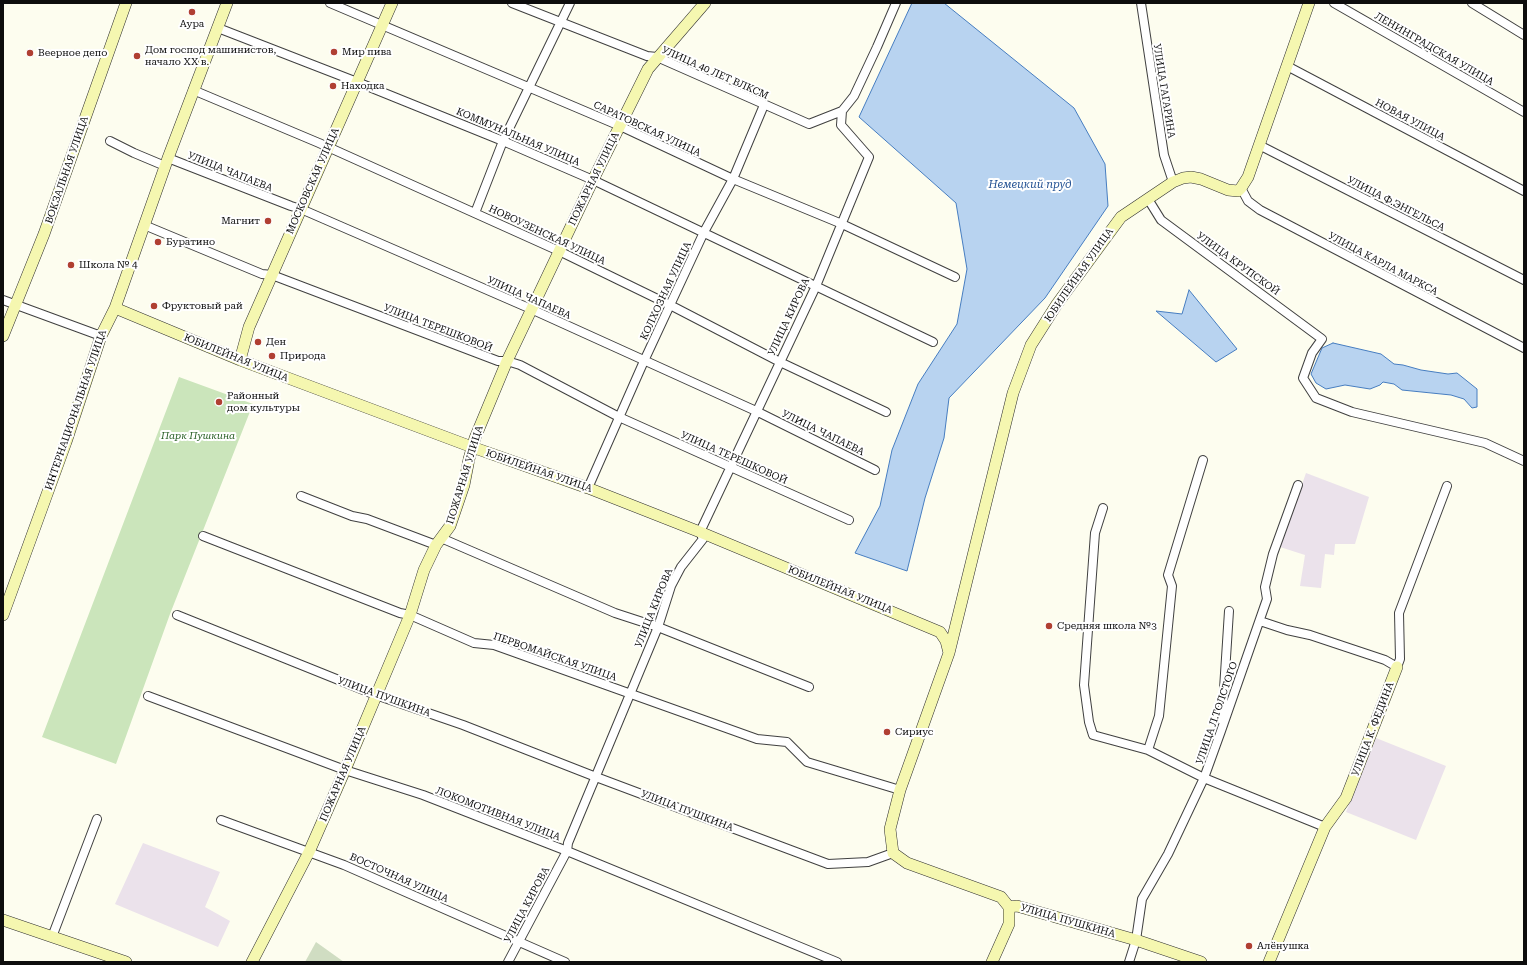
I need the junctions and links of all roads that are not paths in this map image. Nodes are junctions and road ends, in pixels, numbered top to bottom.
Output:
1 (126, 3) edge
2 (228, 3) edge
3 (330, 3) edge
4 (392, 3) edge
5 (512, 3) edge
6 (570, 3) edge
7 (705, 3) edge
8 (896, 3) edge
9 (1141, 3) edge
10 (1309, 3) edge
11 (1334, 3) edge
12 (1472, 3) edge
13 (559, 23) junction
14 (382, 25) junction
15 (218, 28) junction
16 (1524, 34) edge
17 (657, 57) junction
18 (1287, 66) junction
19 (357, 82) junction
20 (530, 88) junction
21 (193, 90) junction
22 (764, 105) junction
23 (842, 111) junction
24 (1524, 112) edge
25 (620, 126) junction
26 (110, 141) dead end
27 (504, 141) junction
28 (1259, 145) junction
29 (327, 147) junction
30 (166, 162) junction
31 (733, 179) junction
32 (593, 180) junction
33 (1173, 182) junction
34 (1241, 188) junction
35 (1524, 191) edge
36 (1148, 199) junction
37 (301, 209) junction
38 (475, 213) junction
39 (842, 224) junction
40 (144, 225) junction
41 (704, 232) junction
42 (559, 251) junction
43 (272, 275) junction
44 (955, 277) dead end
45 (1524, 280) edge
46 (816, 286) junction
47 (3, 300) edge
48 (15, 304) junction
49 (670, 305) junction
50 (114, 308) junction
51 (531, 310) junction
52 (3, 336) edge
53 (101, 336) junction
54 (933, 342) dead end
55 (1524, 348) edge
56 (240, 360) junction
57 (507, 361) junction
58 (644, 361) junction
59 (780, 362) junction
60 (756, 411) junction
61 (886, 412) dead end
62 (620, 417) junction
63 (472, 447) junction
64 (1202, 460) dead end
65 (1524, 461) edge
66 (730, 467) junction
67 (875, 470) dead end
68 (1298, 485) dead end
69 (1447, 486) dead end
70 (588, 488) junction
71 (301, 496) dead end
72 (1103, 508) dead end
73 (849, 520) dead end
74 (700, 532) junction
75 (203, 536) dead end
76 (438, 542) junction
77 (7, 592) edge
78 (1229, 611) dead end
79 (177, 614) dead end
80 (3, 615) edge
81 (410, 615) junction
82 (1260, 621) junction
83 (658, 627) junction
84 (949, 653) junction
85 (1396, 667) junction
86 (809, 687) dead end
87 (630, 694) junction
88 (376, 695) junction
89 (148, 696) dead end
90 (1221, 731) junction
91 (1148, 750) junction
92 (345, 770) junction
93 (596, 777) junction
94 (1204, 778) junction
95 (900, 790) junction
96 (97, 819) dead end
97 (221, 820) dead end
98 (1325, 827) junction
99 (567, 851) junction
100 (309, 852) junction
101 (893, 853) junction
102 (1009, 906) junction
103 (3, 920) edge
104 (52, 937) junction
105 (1136, 940) junction
106 (518, 942) junction
107 (126, 962) edge
108 (252, 962) edge
109 (508, 962) edge
110 (565, 962) edge
111 (837, 962) edge
112 (992, 962) edge
113 (1129, 962) edge
114 (1201, 962) edge
115 (1269, 962) edge

1 - 48 street, ВОКЗАЛЬНАЯ УЛИЦА
2 - 15 street, ИНТЕРНАЦИОНАЛЬНАЯ УЛИЦА
3 - 14 street, САРАТОВСКАЯ УЛИЦА
4 - 14 street, МОСКОВСКАЯ УЛИЦА
5 - 13 street, УЛИЦА 40 ЛЕТ ВЛКСМ
6 - 13 street
7 - 17 street, ПОЖАРНАЯ УЛИЦА
8 - 23 street
9 - 33 street, УЛИЦА ГАГАРИНА
10 - 18 street
11 - 24 street, ЛЕНИНГРАДСКАЯ УЛИЦА
12 - 16 street
13 - 17 street, УЛИЦА 40 ЛЕТ ВЛКСМ
13 - 20 street
14 - 19 street, МОСКОВСКАЯ УЛИЦА
14 - 20 street, САРАТОВСКАЯ УЛИЦА
15 - 19 street, КОММУНАЛЬНАЯ УЛИЦА
15 - 21 street, ИНТЕРНАЦИОНАЛЬНАЯ УЛИЦА
17 - 22 street, УЛИЦА 40 ЛЕТ ВЛКСМ
17 - 25 street, ПОЖАРНАЯ УЛИЦА
18 - 28 street
18 - 35 street, НОВАЯ УЛИЦА
19 - 27 street, КОММУНАЛЬНАЯ УЛИЦА
19 - 29 street, МОСКОВСКАЯ УЛИЦА
20 - 25 street, САРАТОВСКАЯ УЛИЦА
20 - 27 street
21 - 29 street, НОВОУЗЕНСКАЯ УЛИЦА
21 - 30 street, ИНТЕРНАЦИОНАЛЬНАЯ УЛИЦА
22 - 23 street, УЛИЦА 40 ЛЕТ ВЛКСМ
22 - 31 street, КОЛХОЗНАЯ УЛИЦА
23 - 39 street, УЛИЦА КИРОВА
25 - 31 street, САРАТОВСКАЯ УЛИЦА
25 - 32 street, ПОЖАРНАЯ УЛИЦА
26 - 30 street, УЛИЦА ЧАПАЕВА
27 - 32 street, КОММУНАЛЬНАЯ УЛИЦА
27 - 38 street
28 - 34 street
28 - 45 street, УЛИЦА Ф.ЭНГЕЛЬСА
29 - 37 street, МОСКОВСКАЯ УЛИЦА
29 - 38 street, НОВОУЗЕНСКАЯ УЛИЦА
30 - 37 street, УЛИЦА ЧАПАЕВА
30 - 40 street, ИНТЕРНАЦИОНАЛЬНАЯ УЛИЦА
31 - 39 street, САРАТОВСКАЯ УЛИЦА
31 - 41 street, КОЛХОЗНАЯ УЛИЦА
32 - 41 street, КОММУНАЛЬНАЯ УЛИЦА
32 - 42 street, ПОЖАРНАЯ УЛИЦА
33 - 34 street, ЮБИЛЕЙНАЯ УЛИЦА
33 - 36 street, ЮБИЛЕЙНАЯ УЛИЦА
34 - 55 street, УЛИЦА КАРЛА МАРКСА
36 - 65 street, УЛИЦА КРУПСКОЙ
36 - 84 street, ЮБИЛЕЙНАЯ УЛИЦА
37 - 43 street, МОСКОВСКАЯ УЛИЦА
37 - 51 street, УЛИЦА ЧАПАЕВА
38 - 42 street, НОВОУЗЕНСКАЯ УЛИЦА
39 - 44 street, САРАТОВСКАЯ УЛИЦА
39 - 46 street, УЛИЦА КИРОВА
40 - 43 street, УЛИЦА ТЕРЕШКОВОЙ
40 - 50 street, ИНТЕРНАЦИОНАЛЬНАЯ УЛИЦА
41 - 46 street, КОММУНАЛЬНАЯ УЛИЦА
41 - 49 street, КОЛХОЗНАЯ УЛИЦА
42 - 49 street, НОВОУЗЕНСКАЯ УЛИЦА
42 - 51 street, ПОЖАРНАЯ УЛИЦА
43 - 56 street, МОСКОВСКАЯ УЛИЦА
43 - 57 street, УЛИЦА ТЕРЕШКОВОЙ
46 - 54 street, КОММУНАЛЬНАЯ УЛИЦА
46 - 59 street, УЛИЦА КИРОВА
47 - 48 street
48 - 52 street, ВОКЗАЛЬНАЯ УЛИЦА
48 - 53 street
49 - 58 street, КОЛХОЗНАЯ УЛИЦА
49 - 59 street, НОВОУЗЕНСКАЯ УЛИЦА
50 - 53 street, ИНТЕРНАЦИОНАЛЬНАЯ УЛИЦА
50 - 56 street, ЮБИЛЕЙНАЯ УЛИЦА
51 - 57 street, ПОЖАРНАЯ УЛИЦА
51 - 58 street, УЛИЦА ЧАПАЕВА
53 - 77 street, ИНТЕРНАЦИОНАЛЬНАЯ УЛИЦА
56 - 63 street, ЮБИЛЕЙНАЯ УЛИЦА
57 - 62 street, УЛИЦА ТЕРЕШКОВОЙ
57 - 63 street, ПОЖАРНАЯ УЛИЦА
58 - 60 street, УЛИЦА ЧАПАЕВА
58 - 62 street, КОЛХОЗНАЯ УЛИЦА
59 - 60 street, УЛИЦА КИРОВА
59 - 61 street, НОВОУЗЕНСКАЯ УЛИЦА
60 - 66 street, УЛИЦА КИРОВА
60 - 67 street, УЛИЦА ЧАПАЕВА
62 - 66 street, УЛИЦА ТЕРЕШКОВОЙ
62 - 70 street, КОЛХОЗНАЯ УЛИЦА
63 - 70 street, ЮБИЛЕЙНАЯ УЛИЦА
63 - 76 street, ПОЖАРНАЯ УЛИЦА
64 - 91 street
66 - 73 street, УЛИЦА ТЕРЕШКОВОЙ
66 - 74 street, УЛИЦА КИРОВА
68 - 82 street, УЛИЦА Л.ТОЛСТОГО
69 - 85 street, УЛИЦА К. ФЕДИНА
70 - 74 street, ЮБИЛЕЙНАЯ УЛИЦА
71 - 76 street
72 - 91 street
74 - 83 street, УЛИЦА КИРОВА
74 - 84 street, ЮБИЛЕЙНАЯ УЛИЦА
75 - 81 street, ПЕРВОМАЙСКАЯ УЛИЦА
76 - 81 street, ПОЖАРНАЯ УЛИЦА
76 - 83 street
77 - 80 street, ИНТЕРНАЦИОНАЛЬНАЯ УЛИЦА
78 - 90 street
79 - 88 street, УЛИЦА ПУШКИНА
81 - 87 street, ПЕРВОМАЙСКАЯ УЛИЦА
81 - 88 street, ПОЖАРНАЯ УЛИЦА
82 - 85 street
82 - 90 street, УЛИЦА Л.ТОЛСТОГО
83 - 86 street
83 - 87 street, УЛИЦА КИРОВА
84 - 95 street, ЮБИЛЕЙНАЯ УЛИЦА
85 - 98 street, УЛИЦА К. ФЕДИНА
87 - 93 street, УЛИЦА КИРОВА
87 - 95 street, ПЕРВОМАЙСКАЯ УЛИЦА
88 - 92 street, ПОЖАРНАЯ УЛИЦА
88 - 93 street, УЛИЦА ПУШКИНА
89 - 92 street, ЛОКОМОТИВНАЯ УЛИЦА
90 - 94 street, УЛИЦА Л.ТОЛСТОГО
91 - 94 street
92 - 99 street, ЛОКОМОТИВНАЯ УЛИЦА
92 - 100 street, ПОЖАРНАЯ УЛИЦА
93 - 99 street, УЛИЦА КИРОВА
93 - 101 street, УЛИЦА ПУШКИНА
94 - 98 street
94 - 105 street, УЛИЦА Л.ТОЛСТОГО
95 - 101 street, ЮБИЛЕЙНАЯ УЛИЦА
96 - 104 street
97 - 100 street, ВОСТОЧНАЯ УЛИЦА
98 - 115 street, УЛИЦА К. ФЕДИНА
99 - 106 street, УЛИЦА КИРОВА
99 - 111 street, ЛОКОМОТИВНАЯ УЛИЦА
100 - 106 street, ВОСТОЧНАЯ УЛИЦА
100 - 108 street, ПОЖАРНАЯ УЛИЦА
101 - 102 street, УЛИЦА ПУШКИНА
102 - 105 street, УЛИЦА ПУШКИНА
102 - 112 street
103 - 104 street
104 - 107 street
105 - 113 street, УЛИЦА Л.ТОЛСТОГО
105 - 114 street, УЛИЦА ПУШКИНА
106 - 109 street, УЛИЦА КИРОВА
106 - 110 street, ВОСТОЧНАЯ УЛИЦА

